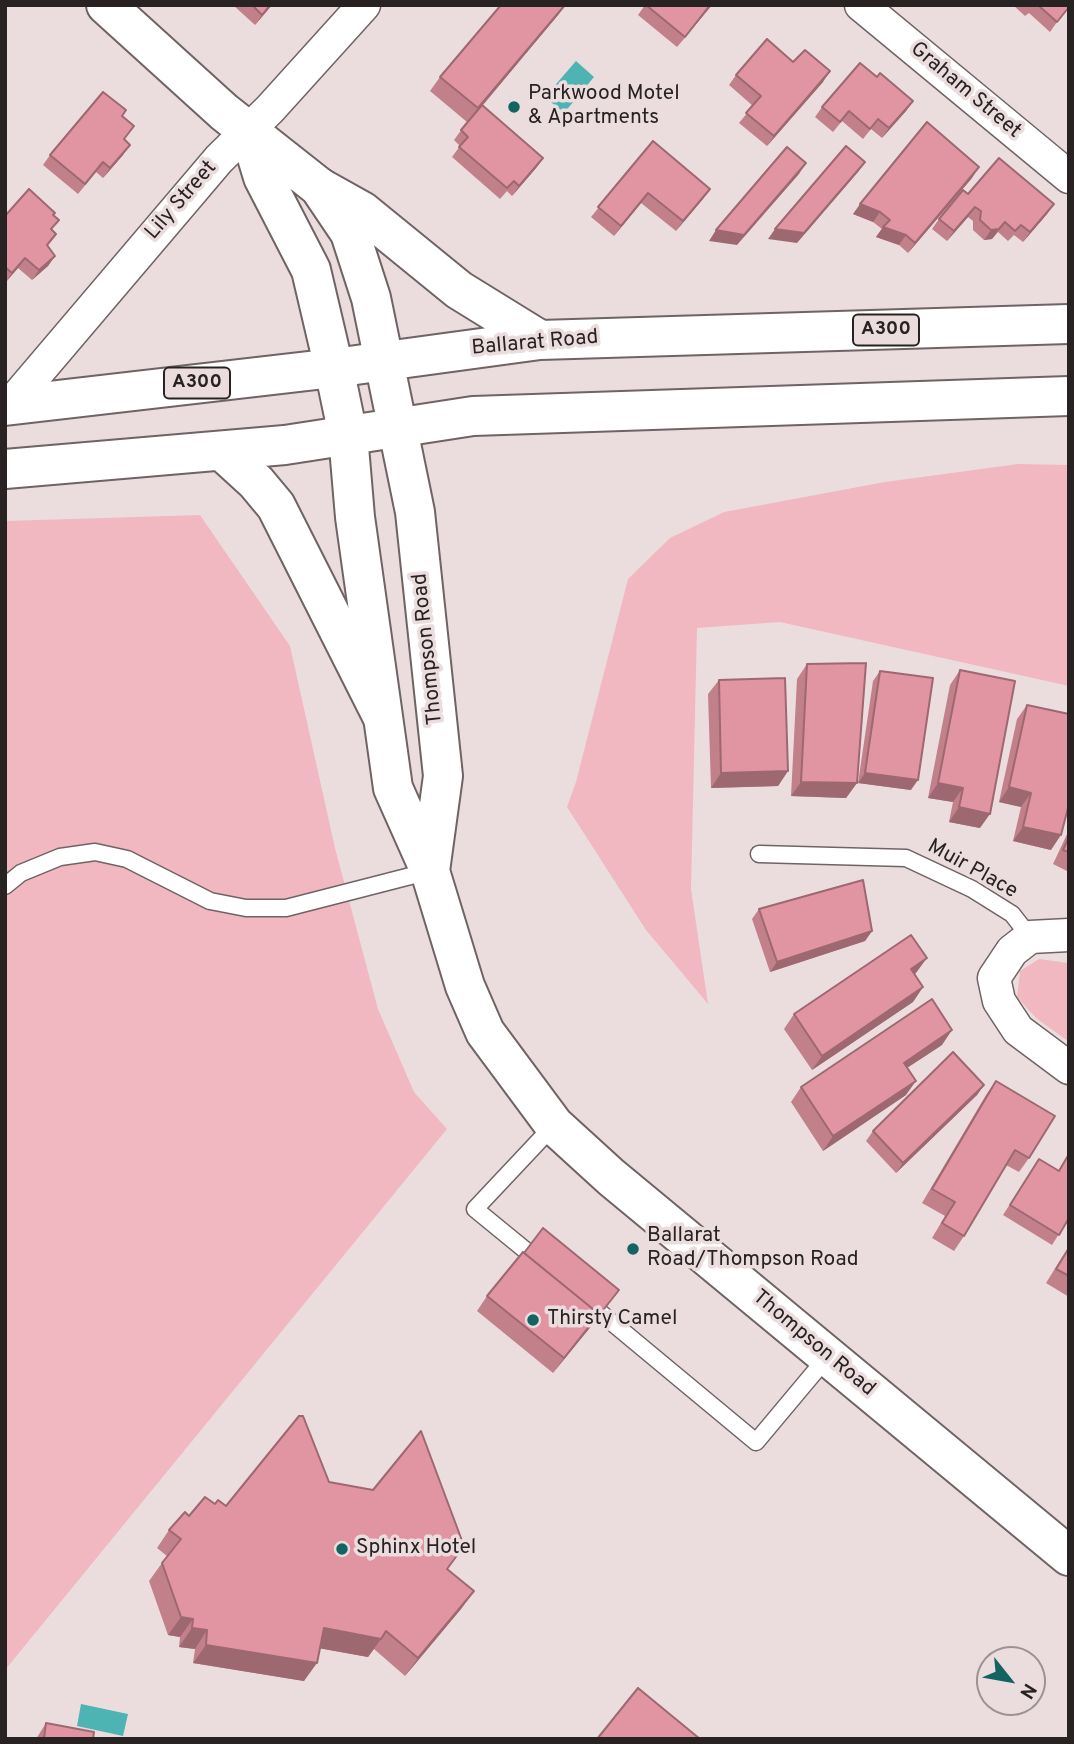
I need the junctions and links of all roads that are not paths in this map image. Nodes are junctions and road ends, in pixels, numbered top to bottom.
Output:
1 (106, 5) edge
2 (364, 5) edge
3 (861, 5) edge
4 (249, 131) junction
5 (1069, 177) edge
6 (319, 187) junction
7 (1069, 324) edge
8 (540, 340) junction
9 (384, 360) junction
10 (334, 368) junction
11 (1069, 396) edge
12 (8, 405) edge
13 (398, 427) junction
14 (348, 435) junction
15 (222, 451) junction
16 (5, 468) edge
17 (382, 716) junction
18 (760, 854) dead end
19 (430, 871) junction
20 (5, 886) edge
21 (1069, 935) edge
22 (1030, 937) junction
23 (1069, 1068) edge
24 (554, 1125) junction
25 (828, 1356) junction
26 (1069, 1556) edge

1 - 4 main road
2 - 4 street, Lily Street
3 - 5 street, Graham Street
4 - 6 main road
4 - 10 main road, Thompson Road
4 - 12 street, Lily Street
6 - 8 main road
6 - 9 main road, Thompson Road
7 - 8 main road, Ballarat Road / A300
8 - 9 main road, Ballarat Road / A300
9 - 10 main road, Ballarat Road / A300
9 - 13 main road, Thompson Road
10 - 12 main road, Ballarat Road / A300
10 - 14 main road, Thompson Road
11 - 13 main road
13 - 14 main road
13 - 19 main road, Thompson Road
14 - 15 main road
14 - 17 main road, Thompson Road
15 - 16 main road
15 - 17 main road
17 - 19 main road, Thompson Road
18 - 22 lane, Muir Place
19 - 20 lane
19 - 24 main road, Thompson Road
21 - 22 street
22 - 23 street
24 - 25 main road, Thompson Road
24 - 25 lane
25 - 26 main road, Thompson Road

